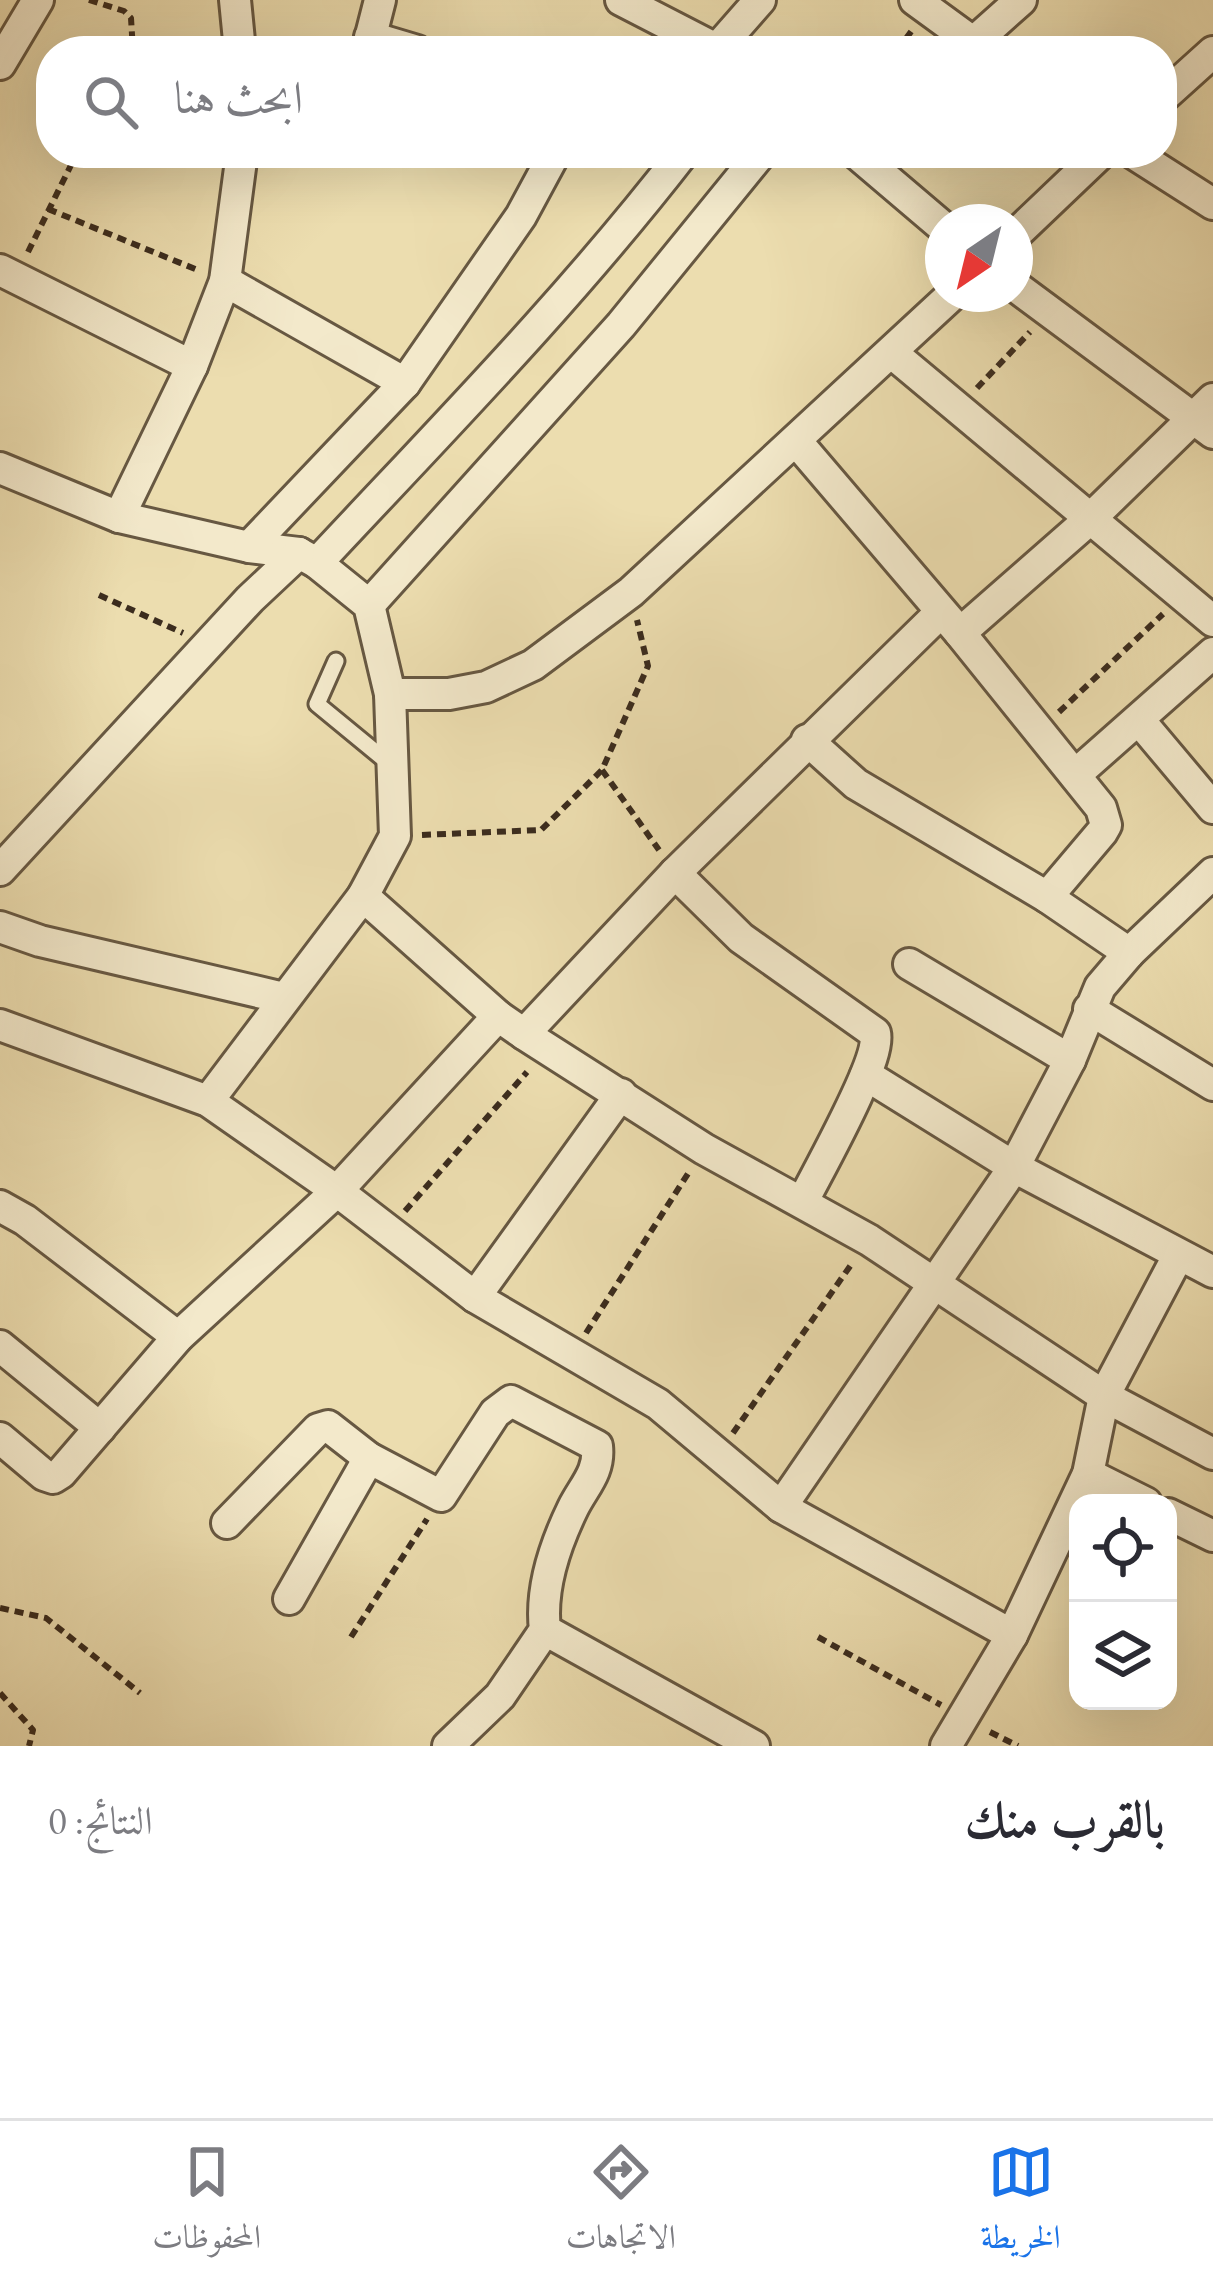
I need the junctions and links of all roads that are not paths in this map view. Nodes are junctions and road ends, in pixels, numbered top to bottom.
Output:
1 (38, 0) edge
2 (235, 0) edge
3 (380, 0) edge
4 (621, 0) edge
5 (760, 0) edge
6 (915, 0) edge
7 (1021, 0) edge
8 (239, 36) edge
9 (371, 36) edge
10 (691, 36) edge
11 (730, 36) edge
12 (965, 36) edge
13 (988, 36) edge
14 (1213, 52) edge
15 (0, 64) edge
16 (1177, 84) edge
17 (240, 168) edge
18 (548, 168) edge
19 (671, 168) edge
20 (749, 168) edge
21 (874, 168) edge
22 (1085, 168) edge
23 (1157, 168) edge
24 (1213, 204) edge
25 (925, 212) edge
26 (1033, 218) edge
27 (8, 274) edge
28 (225, 281) junction
29 (1033, 300) edge
30 (934, 312) edge
31 (892, 353) junction
32 (192, 366) junction
33 (405, 383) junction
34 (1207, 417) edge
35 (797, 442) junction
36 (0, 468) edge
37 (119, 517) junction
38 (1090, 519) junction
39 (249, 547) junction
40 (308, 558) junction
41 (370, 605) junction
42 (1213, 621) edge
43 (951, 622) junction
44 (1213, 652) edge
45 (336, 661) dead end
46 (391, 694) junction
47 (1139, 720) junction
48 (807, 740) junction
49 (393, 766) junction
50 (1076, 775) junction
51 (1213, 808) edge
52 (0, 870) edge
53 (675, 873) junction
54 (1213, 873) edge
55 (363, 896) junction
56 (1047, 897) junction
57 (0, 927) edge
58 (1130, 953) junction
59 (909, 964) dead end
60 (284, 998) junction
61 (1089, 1009) junction
62 (0, 1025) edge
63 (523, 1033) junction
64 (1070, 1060) junction
65 (866, 1075) junction
66 (1213, 1085) edge
67 (621, 1094) junction
68 (208, 1101) junction
69 (1014, 1166) junction
70 (338, 1191) junction
71 (803, 1201) junction
72 (0, 1206) edge
73 (1178, 1256) junction
74 (1213, 1272) edge
75 (936, 1283) junction
76 (475, 1297) junction
77 (178, 1337) junction
78 (0, 1346) edge
79 (1104, 1396) junction
80 (100, 1428) junction
81 (0, 1438) edge
82 (1213, 1454) edge
83 (369, 1458) junction
84 (1088, 1474) junction
85 (1128, 1494) edge
86 (781, 1507) junction
87 (1177, 1518) edge
88 (227, 1523) dead end
89 (1213, 1536) edge
90 (289, 1599) dead end
91 (545, 1630) junction
92 (1012, 1635) junction
93 (448, 1746) edge
94 (754, 1746) edge
95 (946, 1746) edge

1 - 15 street
2 - 8 street
3 - 9 street
4 - 10 street
5 - 11 street
6 - 12 street
7 - 13 street
14 - 16 street
17 - 28 street
18 - 33 street
19 - 40 street
20 - 41 street
21 - 25 street
22 - 26 street
23 - 24 street
27 - 32 street
28 - 32 street
28 - 33 street
29 - 34 street
30 - 31 street
31 - 35 street
31 - 38 street
32 - 37 street
33 - 39 street
34 - 38 street
35 - 43 street
35 - 46 street
36 - 37 street
37 - 39 street
38 - 42 street
38 - 43 street
39 - 40 street
40 - 41 street
40 - 52 street
41 - 46 street
43 - 48 street
43 - 50 street
44 - 47 street
45 - 49 lane
46 - 49 street
47 - 50 street
47 - 51 street
48 - 53 street
48 - 56 street
49 - 55 street
50 - 56 street
53 - 63 street
53 - 65 street
54 - 58 street
55 - 60 street
55 - 63 street
56 - 58 street
57 - 60 street
58 - 61 street
59 - 64 street
60 - 68 street
61 - 64 street
61 - 66 street
62 - 68 street
63 - 67 street
63 - 70 street
64 - 69 street
65 - 69 street
65 - 71 street
67 - 71 street
67 - 76 street
68 - 70 street
69 - 73 street
69 - 75 street
70 - 76 street
70 - 77 street
71 - 75 street
72 - 77 street
73 - 74 street
73 - 79 street
75 - 79 street
75 - 86 street
76 - 86 street
77 - 80 street
78 - 80 street
79 - 82 street
79 - 84 street
80 - 81 street
83 - 88 street
83 - 90 street
83 - 91 street
84 - 85 street
84 - 92 street
86 - 92 street
87 - 89 street
91 - 93 street
91 - 94 street
92 - 95 street

